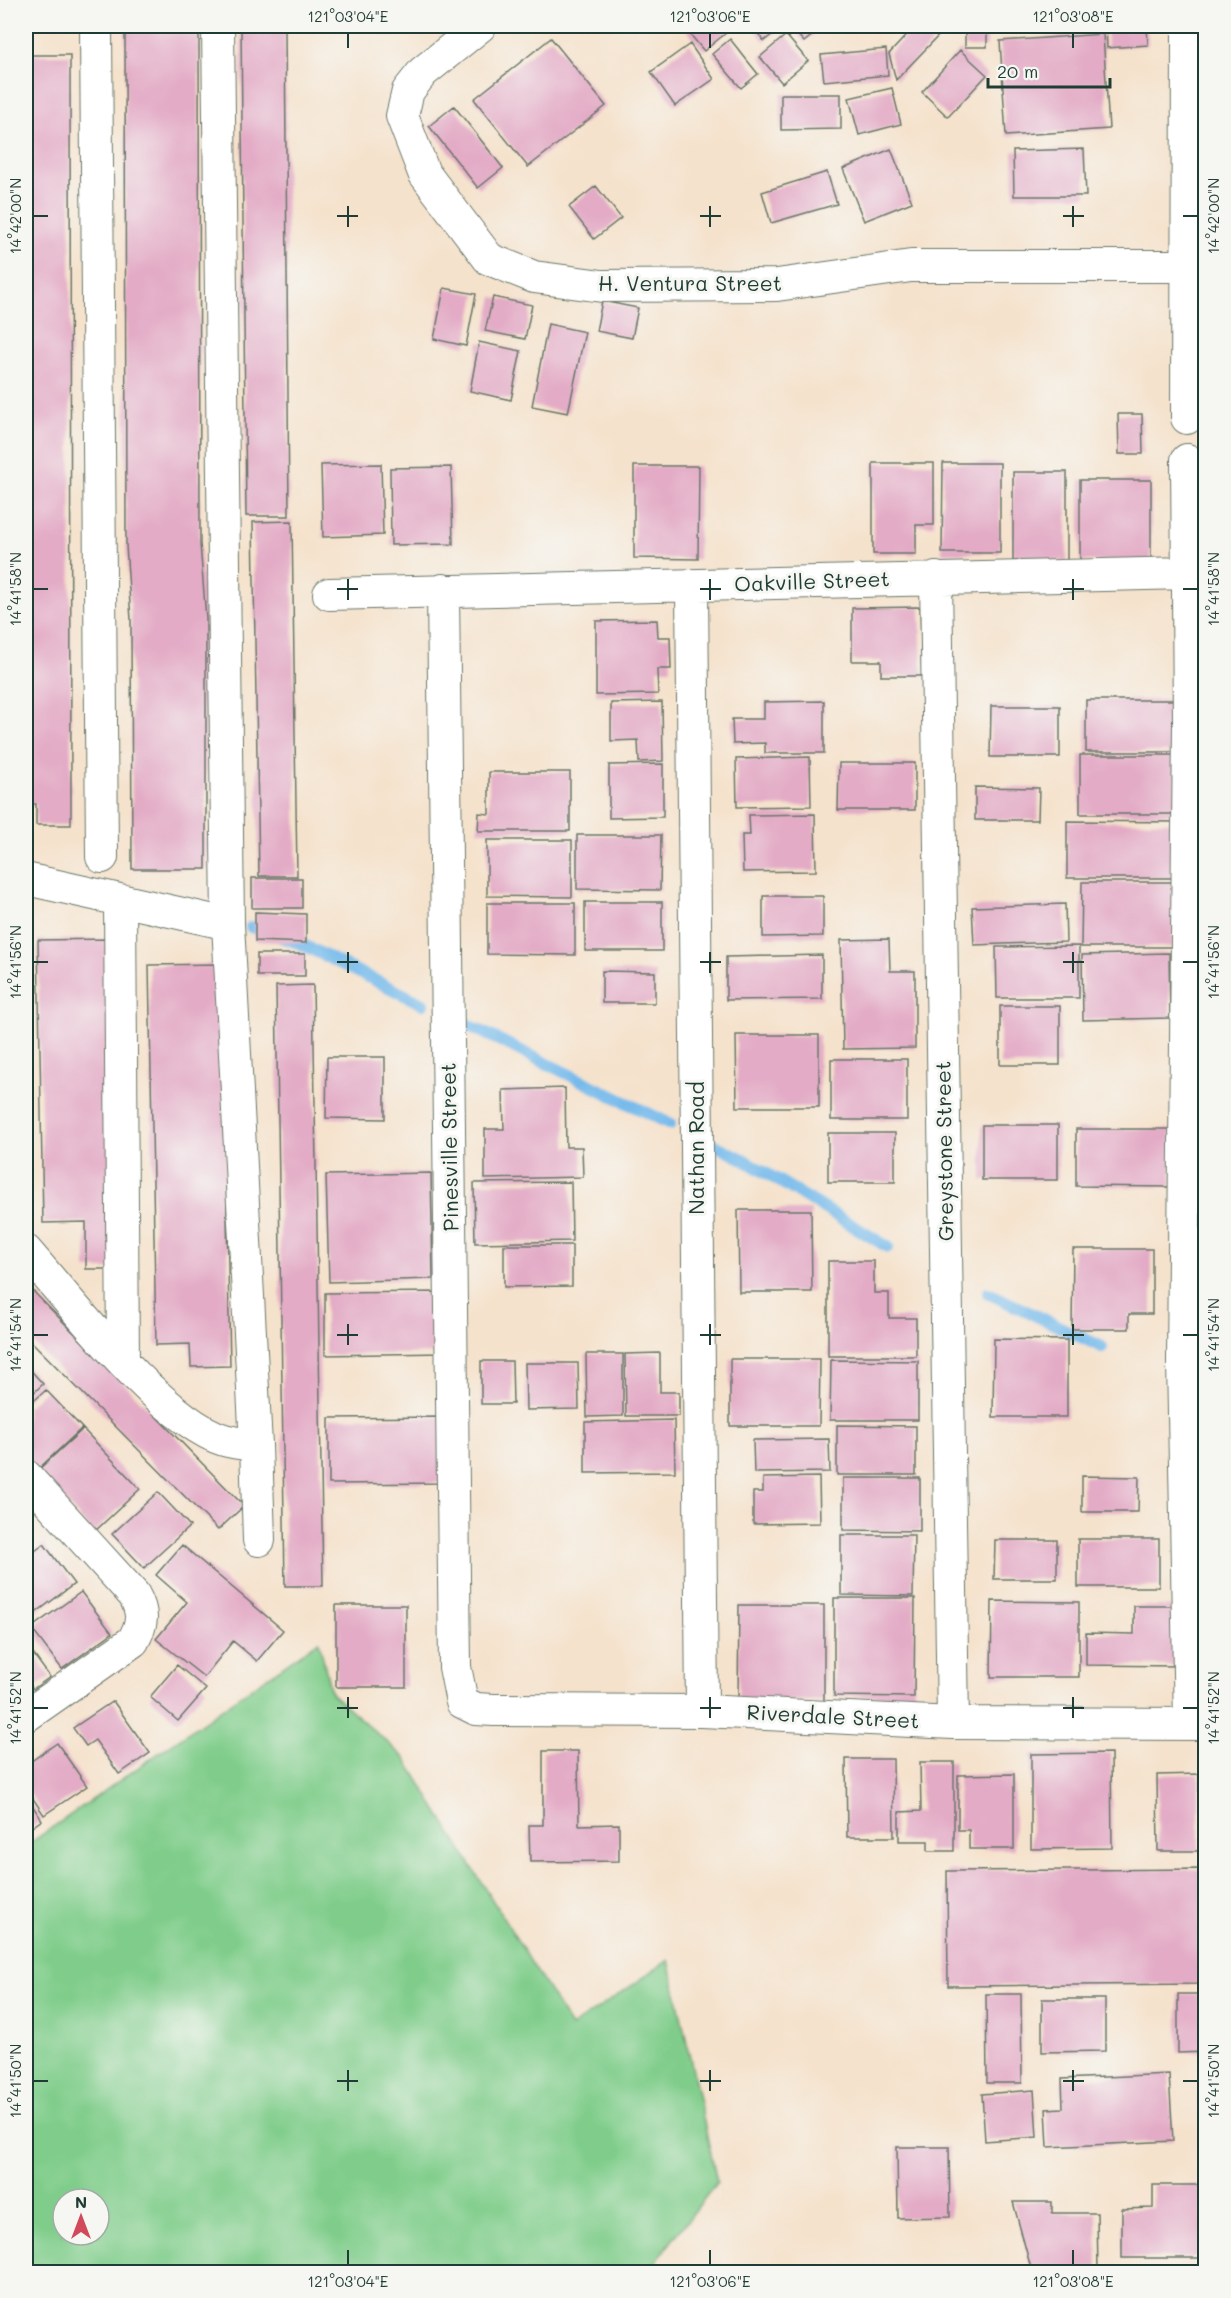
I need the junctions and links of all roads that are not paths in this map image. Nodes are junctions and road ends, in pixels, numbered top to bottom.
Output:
1 (96, 26) edge
2 (218, 26) edge
3 (480, 26) edge
4 (1188, 26) edge
5 (1186, 266) junction
6 (1187, 418) dead end
7 (1187, 460) dead end
8 (1187, 573) junction
9 (936, 578) junction
10 (692, 586) junction
11 (443, 590) junction
12 (328, 594) dead end
13 (1197, 723) edge
14 (102, 857) dead end
15 (26, 879) edge
16 (120, 901) junction
17 (228, 924) junction
18 (26, 1251) edge
19 (1194, 1361) edge
20 (123, 1362) junction
21 (256, 1445) junction
22 (32, 1494) edge
23 (259, 1540) dead end
24 (462, 1702) joint
25 (702, 1711) junction
26 (26, 1716) edge
27 (953, 1723) junction
28 (1198, 1724) edge

1 - 14 street
2 - 17 street
3 - 5 street, H. Ventura Street
4 - 5 street
5 - 6 street
7 - 8 street
8 - 9 street, Oakville Street
8 - 13 street
9 - 10 street, Oakville Street
9 - 27 street, Greystone Street
10 - 11 street, Oakville Street
10 - 25 street, Nathan Road
11 - 12 street, Oakville Street
11 - 24 street, Pinesville Street
13 - 19 street
15 - 16 street
16 - 17 street
16 - 20 street
17 - 21 street
18 - 20 street
19 - 28 street
20 - 21 street
21 - 23 street
22 - 26 street
24 - 25 street, Riverdale Street
25 - 27 street, Riverdale Street
27 - 28 street, Riverdale Street

